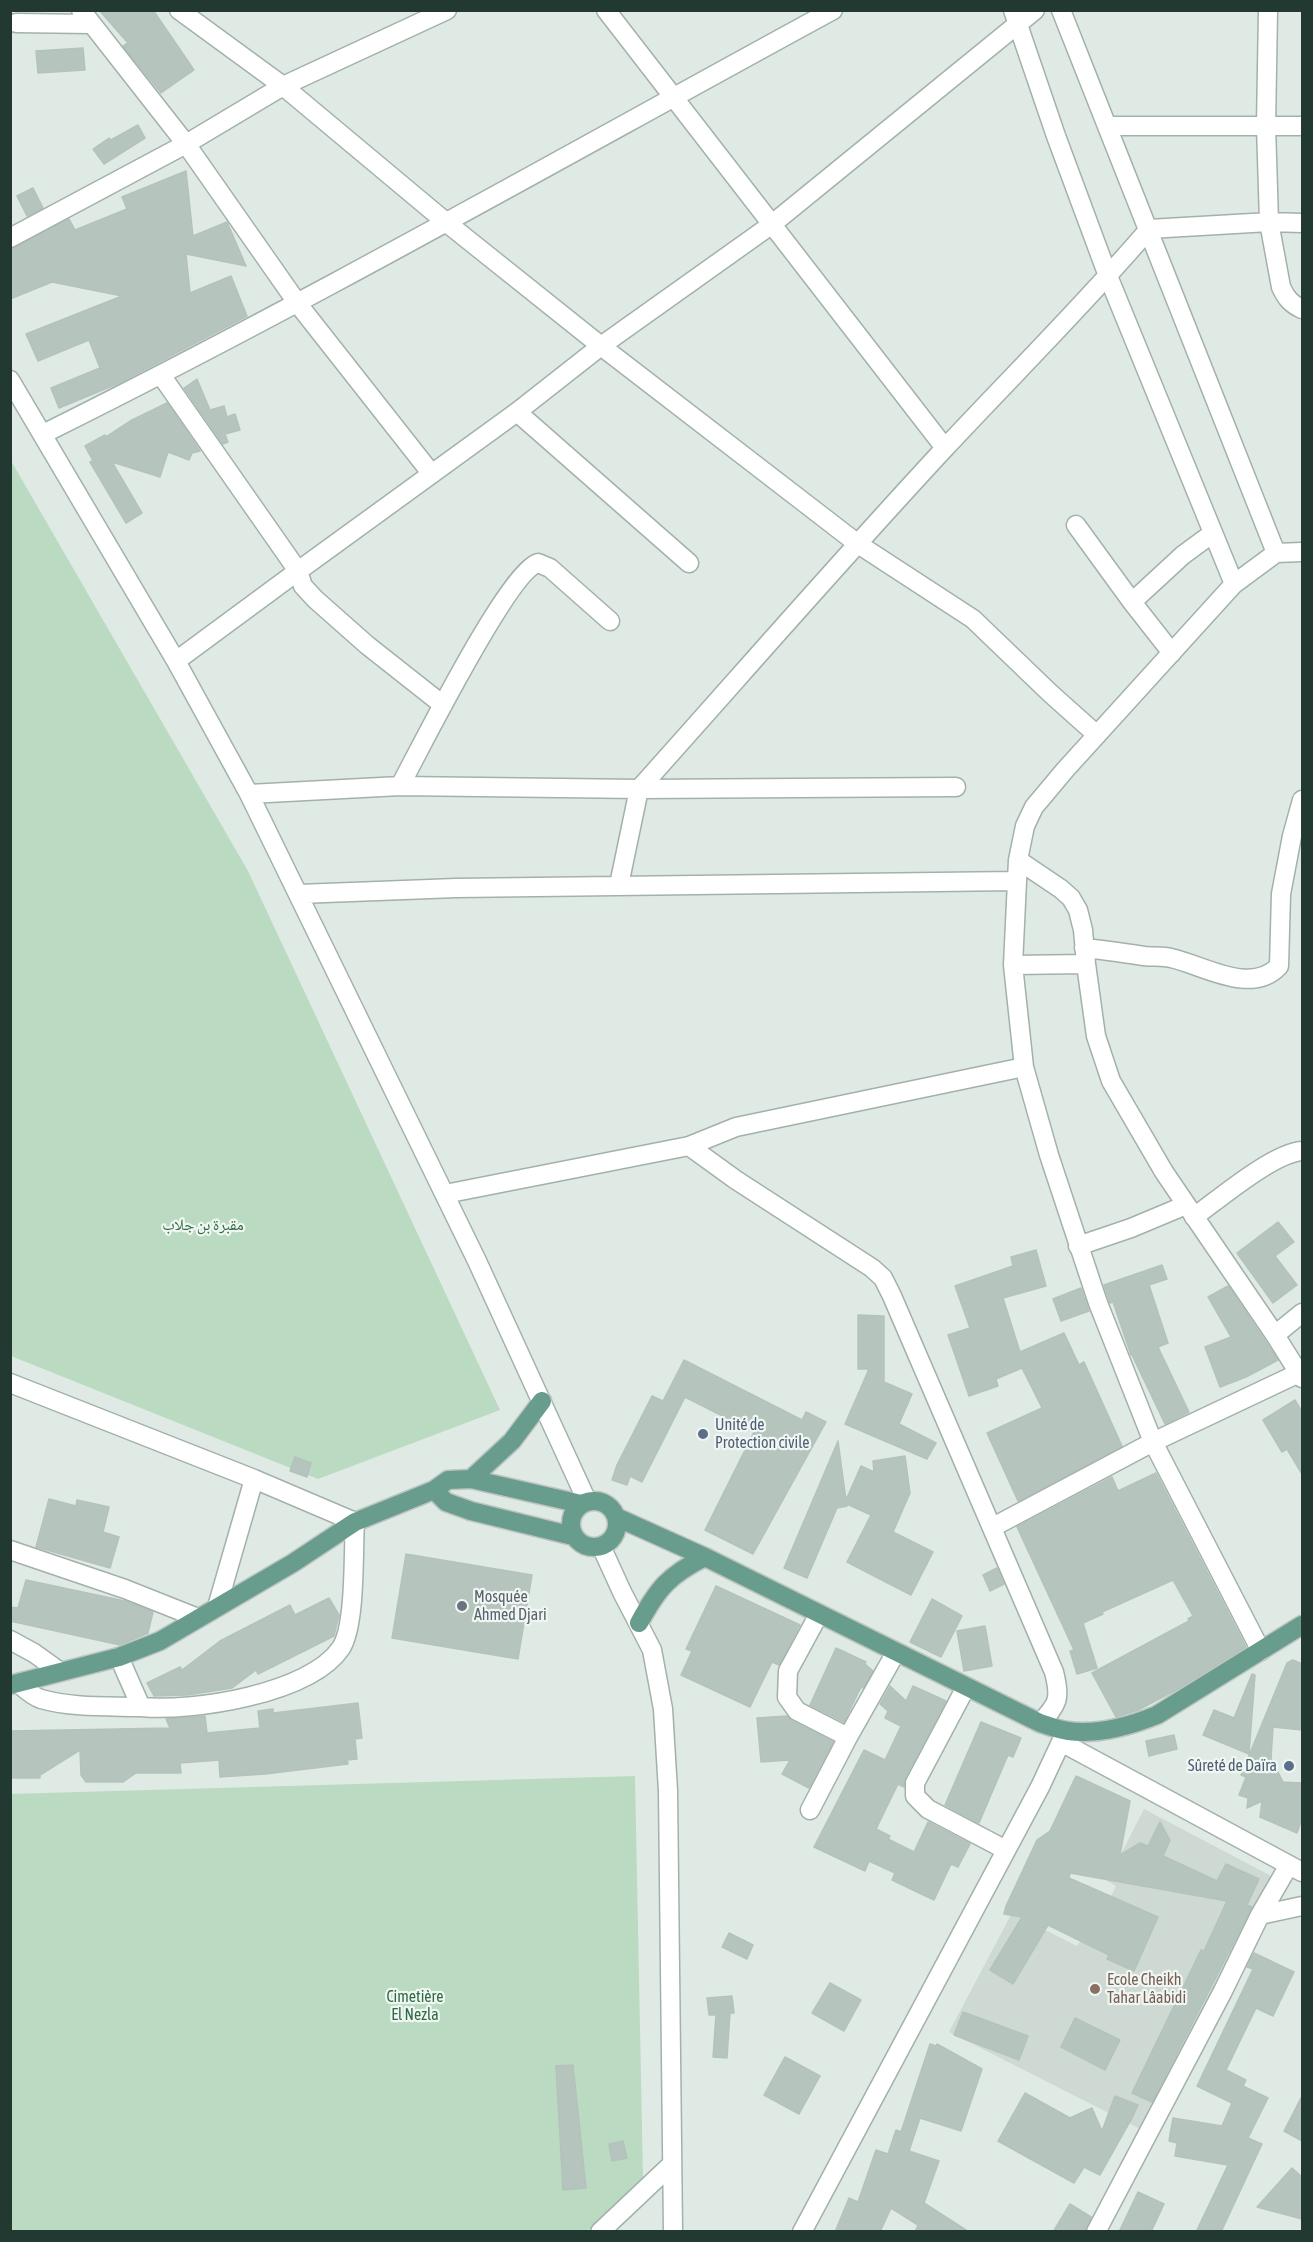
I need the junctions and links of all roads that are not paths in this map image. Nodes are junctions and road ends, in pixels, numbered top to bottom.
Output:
1 (179, 10) edge
2 (447, 10) edge
3 (606, 10) edge
4 (833, 10) edge
5 (1035, 10) edge
6 (1061, 10) edge
7 (1268, 10) edge
8 (86, 17) edge
9 (1016, 18) edge
10 (17, 21) edge
11 (283, 86) junction
12 (673, 97) junction
13 (1107, 126) junction
14 (1266, 126) junction
15 (1302, 126) edge
16 (186, 144) junction
17 (447, 222) junction
18 (1269, 222) junction
19 (1302, 223) edge
20 (771, 225) junction
21 (1149, 229) junction
22 (10, 238) edge
23 (1108, 276) junction
24 (298, 304) junction
25 (1302, 309) edge
26 (602, 346) junction
27 (161, 375) junction
28 (10, 380) edge
29 (517, 412) junction
30 (43, 434) junction
31 (945, 448) junction
32 (431, 473) junction
33 (1076, 525) dead end
34 (1213, 533) junction
35 (858, 544) junction
36 (1302, 552) edge
37 (1276, 553) junction
38 (689, 563) dead end
39 (298, 571) junction
40 (1234, 584) junction
41 (1132, 602) junction
42 (610, 621) dead end
43 (1172, 653) junction
44 (176, 661) junction
45 (443, 705) junction
46 (1097, 735) junction
47 (400, 786) junction
48 (957, 787) dead end
49 (639, 789) junction
50 (249, 794) junction
51 (1302, 800) edge
52 (1018, 860) junction
53 (1016, 881) junction
54 (619, 885) junction
55 (299, 894) junction
56 (1085, 956) junction
57 (1013, 965) junction
58 (1024, 1067) junction
59 (689, 1146) junction
60 (1302, 1151) edge
61 (445, 1194) junction
62 (1190, 1211) junction
63 (1078, 1246) junction
64 (1302, 1313) edge
65 (1275, 1335) junction
66 (1301, 1376) edge
67 (10, 1383) edge
68 (542, 1401) junction
69 (1154, 1442) junction
70 (254, 1479) junction
71 (471, 1479) junction
72 (434, 1490) junction
73 (584, 1503) junction
74 (616, 1517) junction
75 (355, 1521) junction
76 (993, 1527) junction
77 (573, 1536) junction
78 (601, 1546) junction
79 (10, 1550) edge
80 (705, 1557) junction
81 (217, 1607) junction
82 (819, 1614) junction
83 (198, 1618) junction
84 (639, 1623) junction
85 (1302, 1625) edge
86 (10, 1640) edge
87 (1261, 1651) junction
88 (896, 1652) junction
89 (119, 1657) junction
90 (59, 1671) junction
91 (14, 1684) edge
92 (966, 1687) junction
93 (141, 1707) junction
94 (1040, 1723) junction
95 (848, 1737) junction
96 (1064, 1737) junction
97 (810, 1810) dead end
98 (1006, 1850) junction
99 (1296, 1869) edge
100 (1302, 1906) edge
101 (1260, 1915) junction
102 (672, 2164) junction
103 (600, 2232) edge
104 (673, 2232) edge
105 (802, 2232) edge
106 (1096, 2232) edge

1 - 11 street
2 - 11 street
3 - 12 street
4 - 12 street
5 - 9 street
6 - 13 street
7 - 14 street
8 - 10 street
8 - 16 street
9 - 20 street
9 - 23 street
11 - 16 street
11 - 17 street
12 - 17 street
12 - 20 street
13 - 14 street
13 - 21 street
14 - 15 street
14 - 18 street
16 - 22 street
16 - 24 street
17 - 24 street
17 - 26 street
18 - 19 street
18 - 21 street
18 - 25 street
20 - 26 street
20 - 31 street
21 - 23 street
21 - 37 street
23 - 31 street
23 - 34 street
24 - 27 street
24 - 32 street
26 - 29 street
26 - 35 street
27 - 30 street
27 - 39 street
28 - 30 street
29 - 32 street
29 - 38 street
30 - 44 street
31 - 35 street
32 - 39 street
33 - 41 street
34 - 40 street
34 - 41 street
35 - 46 street
35 - 49 street
36 - 37 street
37 - 40 street
39 - 44 street
39 - 45 street
40 - 43 street
41 - 43 street
42 - 45 street
43 - 46 street
44 - 50 street
45 - 47 street
46 - 52 street
47 - 49 street
47 - 50 street
48 - 49 street
49 - 54 street
50 - 55 street
51 - 56 street
52 - 53 street
52 - 56 street
53 - 54 street
53 - 57 street
54 - 55 street
55 - 61 street
56 - 57 street
56 - 62 street
57 - 58 street
58 - 59 street
58 - 63 street
59 - 61 street
59 - 76 street
60 - 62 street
61 - 68 street
62 - 63 street
62 - 65 street
63 - 69 street
64 - 65 street
65 - 66 street
66 - 69 street
67 - 70 street
68 - 71 main road
68 - 73 street
69 - 76 street
69 - 87 street
70 - 75 street
70 - 81 street
71 - 72 main road
71 - 73 main road
72 - 75 main road
72 - 77 main road
73 - 74 main road
73 - 77 main road
74 - 78 main road
74 - 80 main road
75 - 81 main road
75 - 93 street
76 - 94 street
77 - 78 main road
78 - 84 street
79 - 83 street
80 - 82 main road
80 - 84 main road
81 - 83 main road
82 - 88 main road
82 - 95 street
83 - 89 main road
84 - 102 street
85 - 87 main road
86 - 90 street
87 - 96 main road
88 - 92 main road
88 - 95 street
89 - 90 main road
89 - 93 street
90 - 91 main road
91 - 93 street
92 - 94 main road
92 - 98 street
94 - 96 main road
95 - 97 street
96 - 98 street
96 - 99 street
98 - 105 street
99 - 101 street
100 - 101 street
101 - 106 street
102 - 103 street
102 - 104 street

